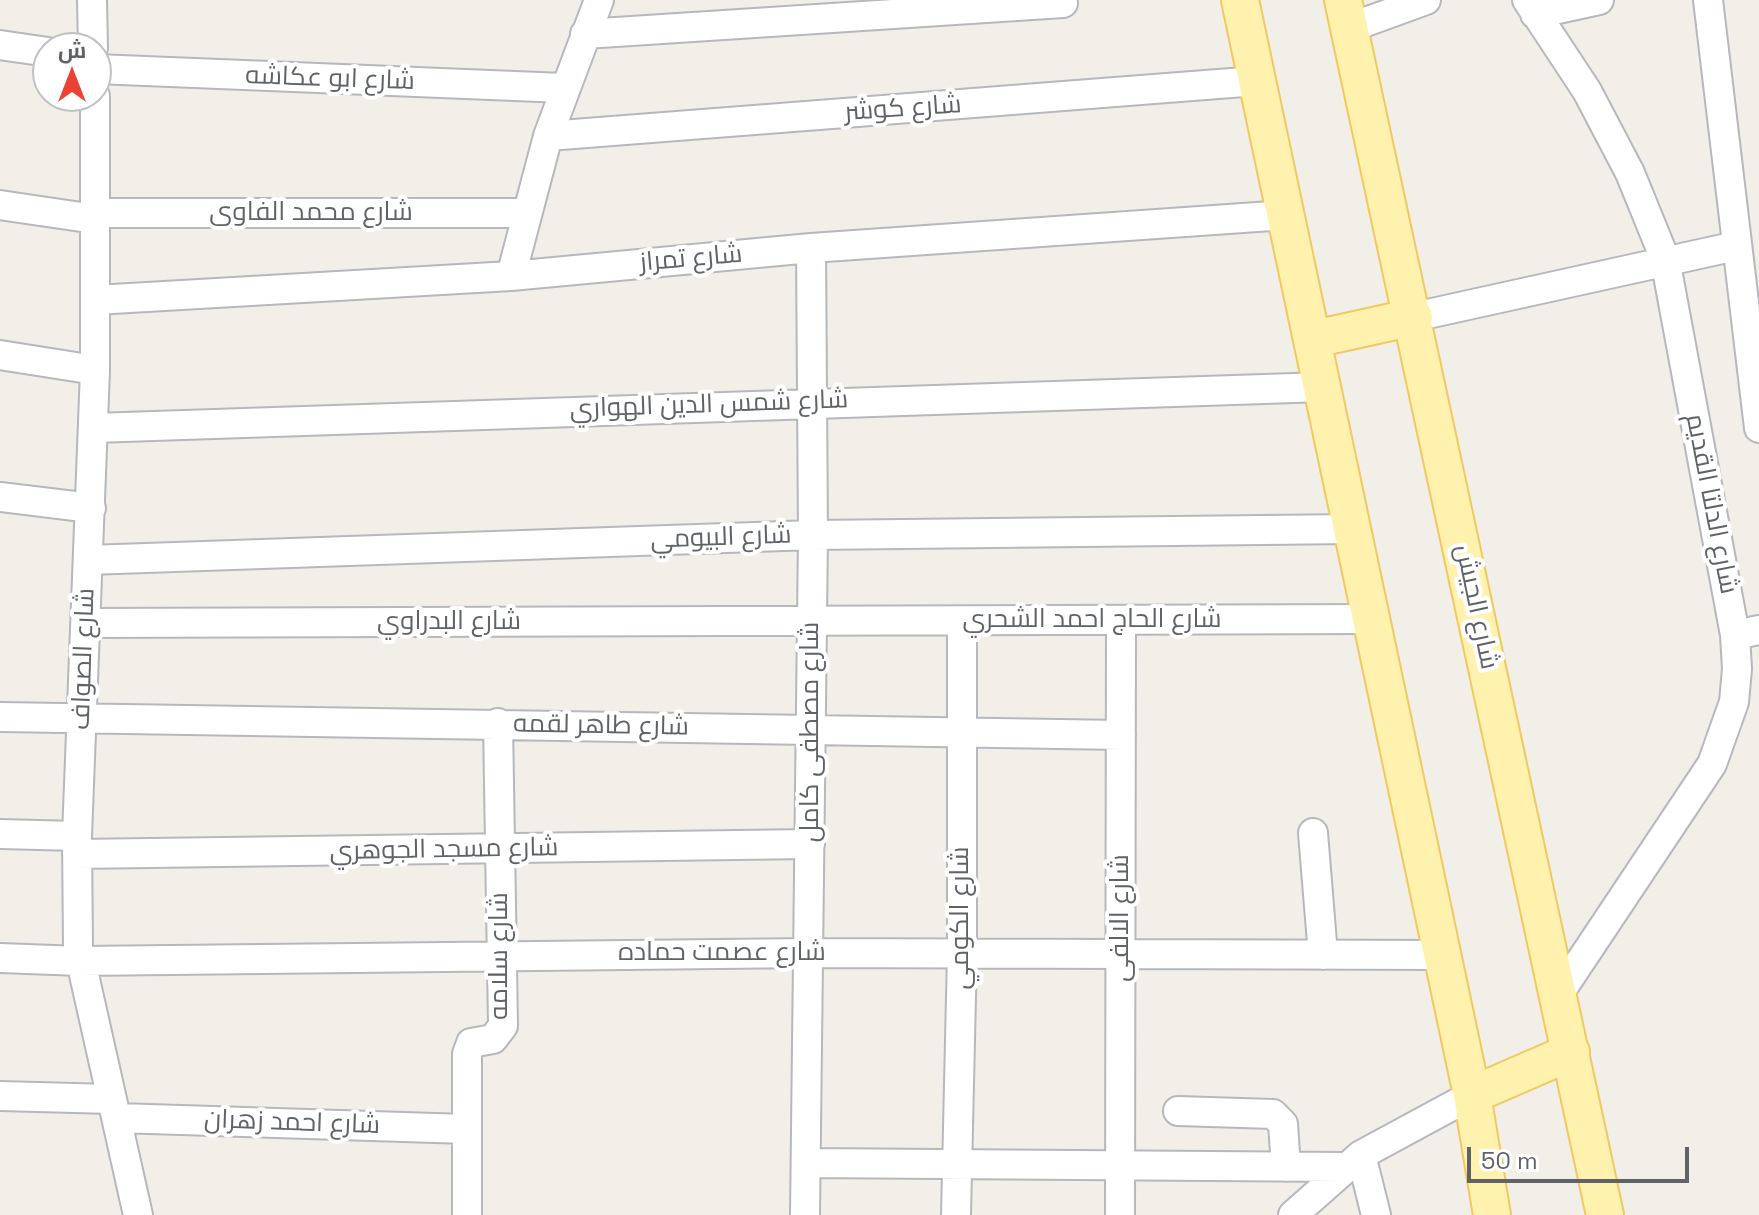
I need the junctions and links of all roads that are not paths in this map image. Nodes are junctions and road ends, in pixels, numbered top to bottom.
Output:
1 (92, 0) edge
2 (599, 0) edge
3 (1240, 0) edge
4 (1426, 0) edge
5 (1599, 0) edge
6 (1708, 0) edge
7 (1063, 3) dead end
8 (1542, 6) edge
9 (1346, 14) edge
10 (93, 32) edge
11 (585, 34) junction
12 (0, 45) edge
13 (32, 50) edge
14 (112, 70) edge
15 (1257, 81) junction
16 (564, 88) junction
17 (95, 112) edge
18 (548, 136) junction
19 (0, 205) edge
20 (527, 213) junction
21 (1286, 215) junction
22 (95, 216) junction
23 (1736, 246) junction
24 (811, 248) junction
25 (1665, 259) junction
26 (511, 276) junction
27 (95, 300) junction
28 (1414, 317) junction
29 (1314, 339) junction
30 (0, 355) edge
31 (95, 370) junction
32 (1324, 387) junction
33 (812, 402) junction
34 (94, 428) junction
35 (1759, 428) edge
36 (0, 497) edge
37 (91, 508) junction
38 (1354, 529) junction
39 (813, 535) junction
40 (88, 560) junction
41 (1373, 619) junction
42 (1121, 620) junction
43 (962, 621) junction
44 (812, 622) junction
45 (86, 623) junction
46 (1747, 633) edge
47 (0, 717) edge
48 (82, 721) junction
49 (498, 723) junction
50 (811, 731) junction
51 (961, 733) junction
52 (1121, 735) junction
53 (1313, 833) dead end
54 (0, 834) edge
55 (810, 844) junction
56 (77, 845) junction
57 (500, 849) junction
58 (810, 953) junction
59 (962, 953) junction
60 (500, 954) junction
61 (1120, 955) junction
62 (1323, 955) junction
63 (1443, 955) junction
64 (0, 958) edge
65 (80, 961) junction
66 (1558, 995) junction
67 (1571, 1052) junction
68 (1472, 1095) junction
69 (0, 1096) edge
70 (115, 1108) junction
71 (1178, 1111) dead end
72 (467, 1129) junction
73 (1352, 1161) junction
74 (807, 1163) junction
75 (957, 1164) junction
76 (1121, 1166) junction
77 (1286, 1167) junction
78 (138, 1215) edge
79 (467, 1215) edge
80 (805, 1215) edge
81 (956, 1215) edge
82 (1120, 1215) edge
83 (1293, 1215) edge
84 (1376, 1215) edge
85 (1492, 1215) edge
86 (1605, 1215) edge

1 - 10 street
2 - 11 street
3 - 15 main road
4 - 9 street
5 - 8 street
6 - 23 street
7 - 11 street
8 - 25 street, شارع الدلتا القديم
9 - 28 main road, شارع الجيش
11 - 16 street
12 - 13 street
14 - 16 street, شارع ابو عكاشه
15 - 18 street, شارع كوشر
15 - 21 main road
16 - 18 street
17 - 22 street, شارع الصواف
18 - 20 street
19 - 22 street, شارع محمد الفاوى
20 - 22 street, شارع محمد الفاوى
20 - 26 street
21 - 24 street, شارع تمراز
21 - 29 main road
22 - 27 street, شارع الصواف
23 - 25 street
23 - 35 street
24 - 26 street, شارع تمراز
24 - 33 street, شارع مصطفى كامل
25 - 28 street
25 - 46 street, شارع الدلتا القديم
26 - 27 street, شارع تمراز
27 - 31 street, شارع الصواف
28 - 29 main road
28 - 66 main road, شارع الجيش
29 - 32 main road
30 - 31 street
31 - 34 street, شارع الصواف
32 - 33 street, شارع شمس الدين الهواري
32 - 38 main road
33 - 34 street, شارع شمس الدين الهواري
33 - 39 street, شارع مصطفى كامل
34 - 37 street, شارع الصواف
36 - 37 street
37 - 40 street, شارع الصواف
38 - 39 street, شارع البيومي
38 - 41 main road
39 - 40 street, شارع البيومي
39 - 44 street, شارع مصطفى كامل
40 - 45 street, شارع الصواف
41 - 42 street, شارع الحاج احمد الشحري
41 - 63 main road
42 - 43 street, شارع الحاج احمد الشحري
42 - 52 street, شارع الالفى
43 - 44 street, شارع الحاج احمد الشحري
43 - 51 street, شارع الكومي
44 - 45 street, شارع البدراوي
44 - 50 street, شارع مصطفى كامل
45 - 48 street, شارع الصواف
46 - 66 street, شارع الدلتا القديم
47 - 48 street, شارع طاهر لقمه
48 - 49 street, شارع طاهر لقمه
48 - 56 street, شارع الصواف
49 - 50 street, شارع طاهر لقمه
49 - 57 street, شارع سلامه
50 - 51 street, شارع طاهر لقمه
50 - 55 street, شارع مصطفى كامل
51 - 52 street, شارع طاهر لقمه
51 - 59 street, شارع الكومي
52 - 61 street, شارع الالفى
53 - 62 street
54 - 56 street, شارع مسجد الجوهري
55 - 57 street, شارع مسجد الجوهري
55 - 58 street, شارع مصطفى كامل
56 - 57 street, شارع مسجد الجوهري
56 - 65 street, شارع الصواف
57 - 60 street, شارع سلامه
58 - 59 street, شارع عصمت حماده
58 - 60 street, شارع عصمت حماده
58 - 74 street, شارع مصطفى كامل
59 - 61 street, شارع عصمت حماده
59 - 75 street, شارع الكومي
60 - 65 street, شارع عصمت حماده
60 - 72 street, شارع سلامه
61 - 62 street, شارع عصمت حماده
61 - 76 street, شارع الالفى
62 - 63 street, شارع عصمت حماده
63 - 68 main road
64 - 65 street, شارع عصمت حماده
65 - 70 street, شارع الصواف
66 - 67 main road, شارع الجيش
67 - 68 main road
67 - 86 main road, شارع الجيش
68 - 73 street
68 - 85 main road
69 - 70 street, شارع احمد زهران
70 - 72 street, شارع احمد زهران
70 - 78 street, شارع الصواف
71 - 77 street
72 - 79 street, شارع سلامه
73 - 77 street
73 - 83 street
73 - 84 street
74 - 75 street
74 - 80 street, شارع مصطفى كامل
75 - 76 street
75 - 81 street, شارع الكومي
76 - 77 street
76 - 82 street, شارع الالفى

